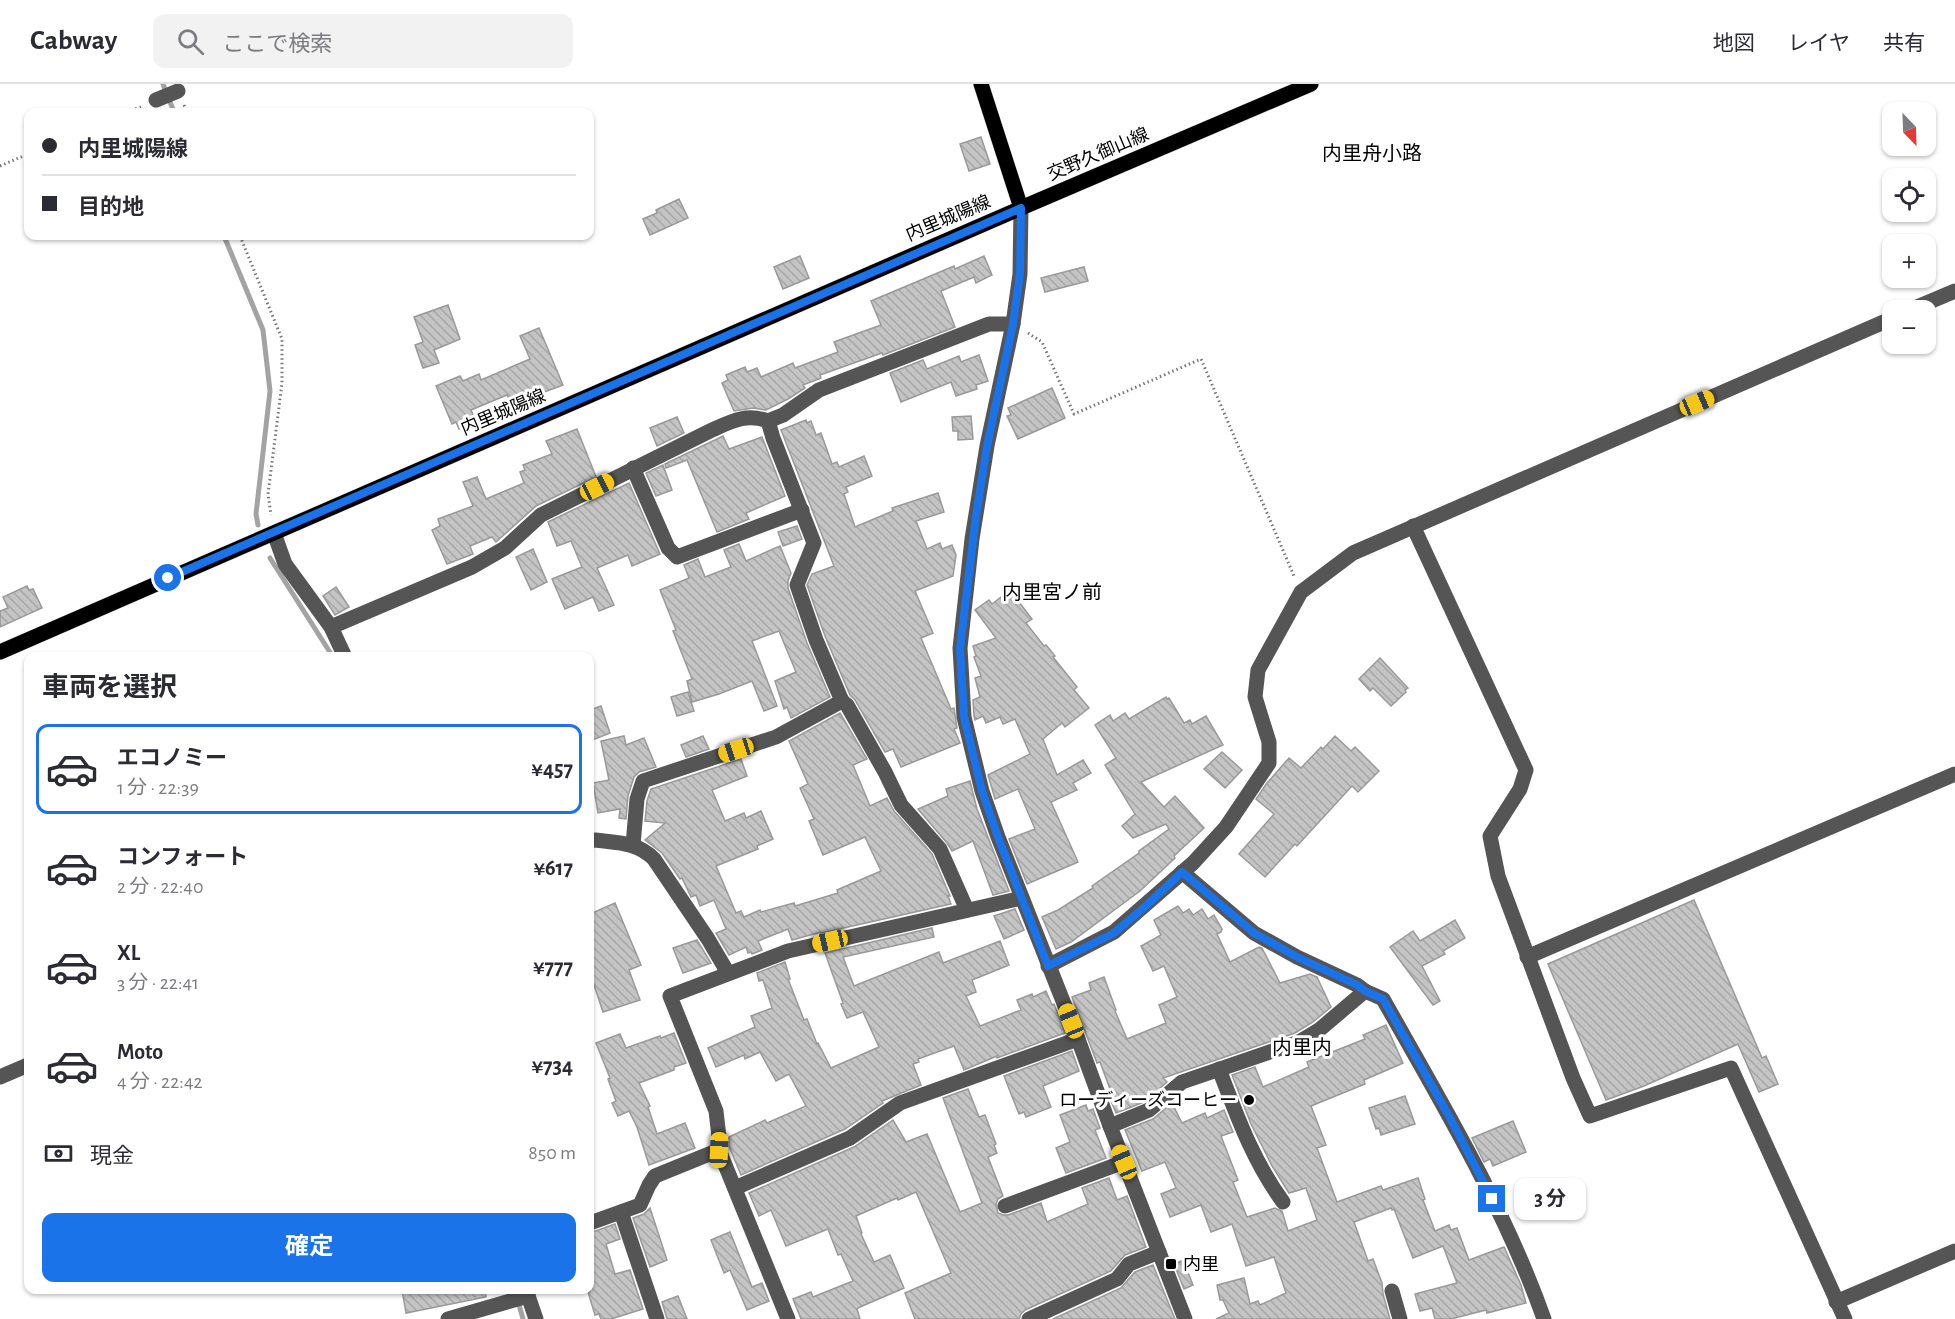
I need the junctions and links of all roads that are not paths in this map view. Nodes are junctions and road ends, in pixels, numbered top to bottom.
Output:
1 (981, 84) edge
2 (1311, 84) edge
3 (177, 92) dead end
4 (156, 100) dead end
5 (1021, 208) junction
6 (1955, 291) edge
7 (1934, 300) edge
8 (1882, 323) edge
9 (1013, 324) junction
10 (768, 421) junction
11 (633, 468) junction
12 (802, 510) junction
13 (1413, 526) junction
14 (274, 533) junction
15 (331, 627) junction
16 (0, 652) edge
17 (343, 652) edge
18 (842, 701) junction
19 (1955, 774) edge
20 (594, 840) edge
21 (633, 845) junction
22 (1182, 872) junction
23 (1022, 898) junction
24 (967, 910) junction
25 (1527, 957) junction
26 (1048, 966) junction
27 (728, 974) junction
28 (1365, 991) junction
29 (1078, 1039) junction
30 (24, 1067) edge
31 (1219, 1069) junction
32 (0, 1077) edge
33 (1110, 1126) junction
34 (719, 1150) junction
35 (1124, 1162) junction
36 (735, 1188) junction
37 (1283, 1202) dead end
38 (1005, 1206) dead end
39 (621, 1212) junction
40 (594, 1222) edge
41 (1955, 1251) edge
42 (1159, 1252) junction
43 (1392, 1291) dead end
44 (524, 1294) edge
45 (527, 1294) edge
46 (1836, 1302) junction
47 (448, 1319) edge
48 (536, 1319) edge
49 (657, 1319) edge
50 (788, 1319) edge
51 (1029, 1319) edge
52 (1185, 1319) edge
53 (1400, 1319) edge
54 (1544, 1319) edge
55 (1845, 1319) edge

1 - 5 main road
2 - 5 main road, 交野久御山線
3 - 4 street
5 - 9 street
5 - 14 main road, 内里城陽線
6 - 7 street
8 - 13 street
9 - 10 street
9 - 23 street
10 - 11 street
10 - 12 street
11 - 12 street
11 - 15 street
12 - 18 street
13 - 22 street
13 - 25 street
14 - 15 street
14 - 16 main road, 内里城陽線
15 - 17 street
18 - 21 street
18 - 24 street
19 - 25 street
20 - 21 street
21 - 27 street
22 - 26 street
22 - 28 street
23 - 24 street
23 - 26 street
24 - 27 street
25 - 46 street
26 - 29 street
27 - 34 street
28 - 31 street
28 - 54 street
29 - 33 street
29 - 36 street
30 - 32 street
31 - 33 street
31 - 37 street
33 - 35 street
34 - 36 street
34 - 39 street
35 - 38 street
35 - 42 street
36 - 50 street
39 - 40 street
39 - 49 street
41 - 46 street
42 - 51 street
42 - 52 street
43 - 53 street
44 - 47 street
45 - 48 street
46 - 55 street

